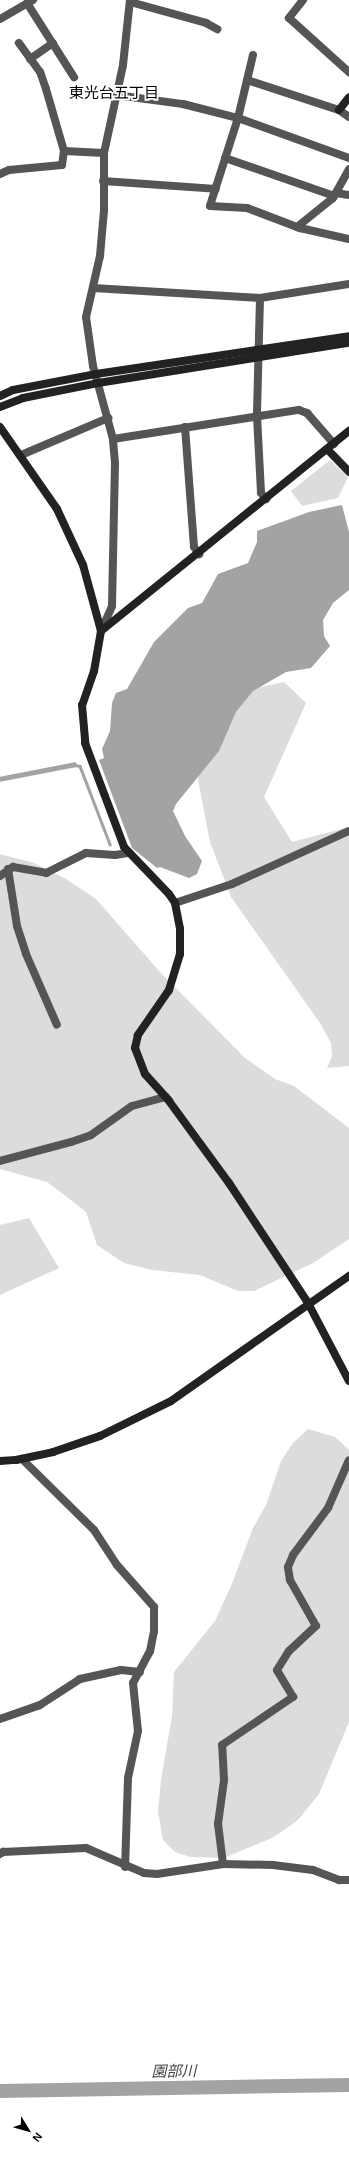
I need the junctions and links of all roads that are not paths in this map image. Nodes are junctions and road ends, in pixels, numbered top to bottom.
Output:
1 (303, 0) edge
2 (130, 1) edge
3 (30, 2) edge
4 (0, 19) edge
5 (217, 29) dead end
6 (19, 43) dead end
7 (53, 43) junction
8 (253, 55) dead end
9 (30, 59) junction
10 (349, 72) edge
11 (74, 77) dead end
12 (247, 80) junction
13 (116, 95) junction
14 (349, 97) edge
15 (339, 110) junction
16 (349, 117) edge
17 (238, 118) junction
18 (64, 151) junction
19 (104, 153) junction
20 (225, 158) junction
21 (349, 158) edge
22 (349, 169) edge
23 (0, 174) edge
24 (103, 181) junction
25 (216, 188) junction
26 (335, 194) junction
27 (349, 195) edge
28 (297, 227) junction
29 (349, 239) edge
30 (349, 284) edge
31 (93, 288) junction
32 (260, 298) junction
33 (349, 336) edge
34 (349, 343) edge
35 (258, 353) junction
36 (96, 374) junction
37 (98, 383) junction
38 (0, 396) edge
39 (0, 407) edge
40 (257, 416) junction
41 (108, 418) junction
42 (0, 427) edge
43 (185, 427) junction
44 (349, 432) edge
45 (113, 439) junction
46 (330, 447) junction
47 (20, 455) junction
48 (349, 472) edge
49 (266, 499) junction
50 (199, 554) junction
51 (101, 631) junction
52 (349, 831) edge
53 (128, 853) junction
54 (8, 870) junction
55 (0, 876) edge
56 (174, 904) junction
57 (57, 1024) dead end
58 (166, 1097) junction
59 (0, 1161) edge
60 (349, 1276) edge
61 (308, 1303) junction
62 (349, 1381) edge
63 (22, 1459) junction
64 (349, 1460) edge
65 (0, 1461) edge
66 (140, 1672) junction
67 (0, 1719) edge
68 (0, 1854) edge
69 (223, 1864) junction
70 (125, 1867) junction
71 (349, 1880) edge

1 - 10 street
2 - 5 street
2 - 13 street
3 - 4 street
3 - 7 street
6 - 9 street
7 - 9 street
7 - 11 street
8 - 12 street
9 - 18 street
12 - 15 street
12 - 17 street
13 - 17 street
13 - 19 street
14 - 15 street
15 - 16 street
17 - 20 street
17 - 21 street
18 - 19 street
18 - 23 street
19 - 24 street
20 - 25 street
20 - 26 street
22 - 26 street
24 - 25 street
24 - 31 street
25 - 28 street
26 - 27 street
26 - 28 street
28 - 29 street
30 - 32 street
31 - 32 street
31 - 36 street
32 - 35 street
33 - 35 street
34 - 35 street
35 - 36 street
35 - 37 street
35 - 40 street
36 - 37 street
36 - 38 street
37 - 39 street
37 - 41 street
40 - 43 street
40 - 46 street
40 - 49 street
41 - 45 street
41 - 47 street
42 - 47 street
43 - 45 street
43 - 50 street
44 - 46 street
45 - 51 street
46 - 48 street
46 - 49 street
47 - 51 street
49 - 50 street
50 - 51 street
51 - 53 street
52 - 56 street
53 - 54 street
53 - 56 street
54 - 55 street
54 - 57 street
56 - 58 street
58 - 59 street
58 - 61 street
60 - 61 street
61 - 62 street
61 - 63 street
63 - 65 street
63 - 66 street
64 - 69 street
66 - 67 street
66 - 70 street
68 - 70 street
69 - 70 street
69 - 71 street

